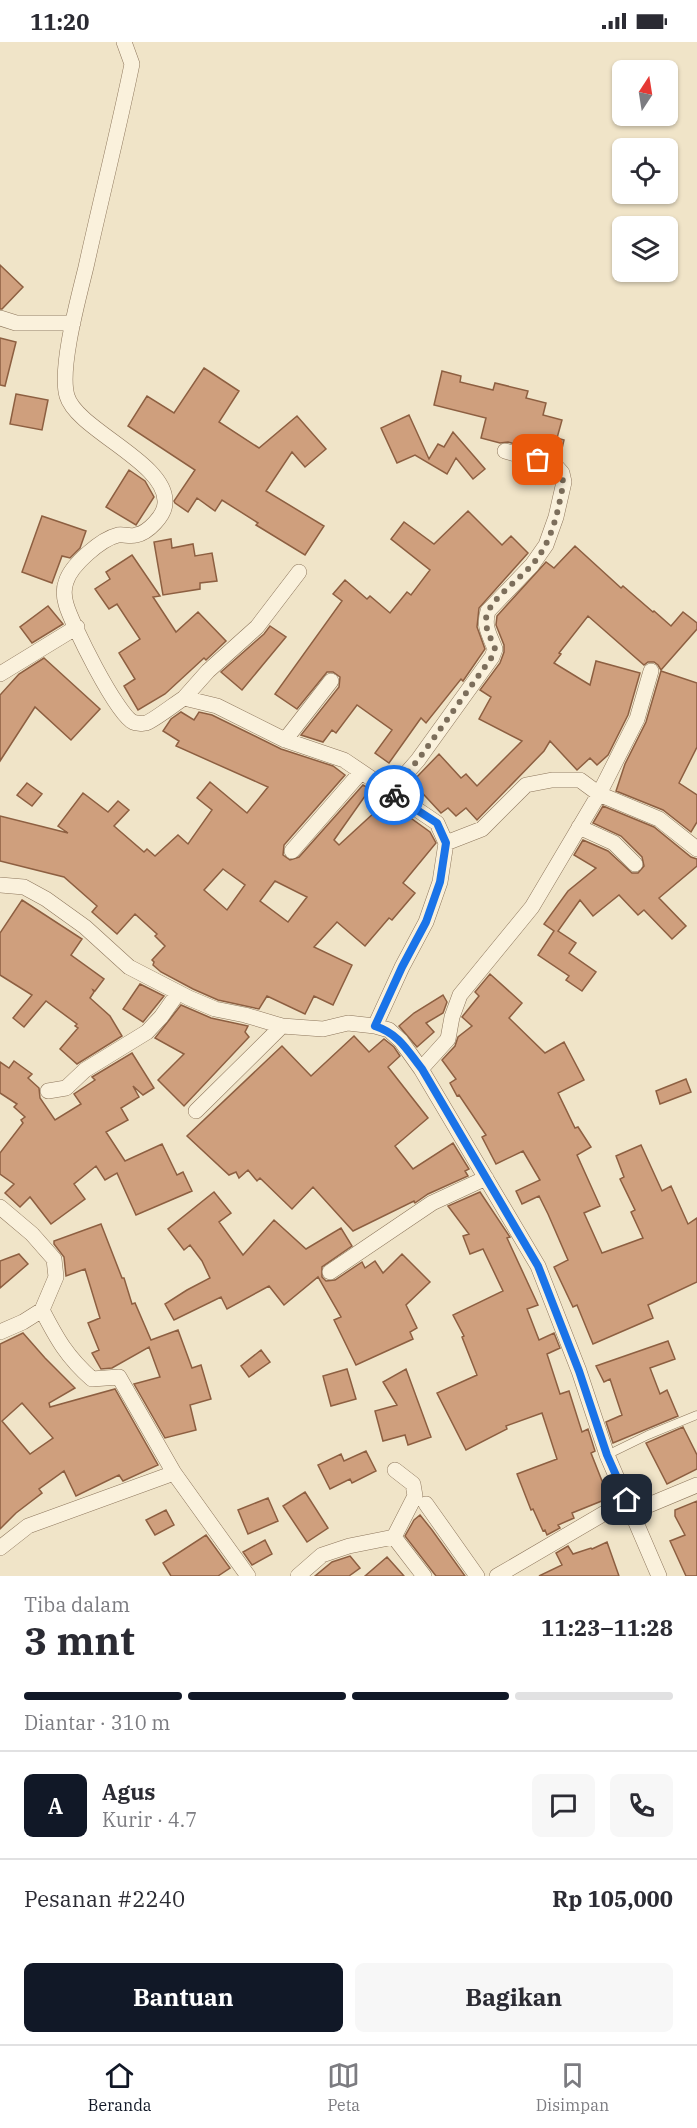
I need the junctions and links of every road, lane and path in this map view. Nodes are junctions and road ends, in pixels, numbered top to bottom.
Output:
1 (124, 42) edge
2 (0, 318) edge
3 (73, 323) junction
4 (505, 451) dead end
5 (299, 572) dead end
6 (77, 627) junction
7 (651, 671) dead end
8 (0, 674) edge
9 (331, 681) dead end
10 (184, 698) junction
11 (285, 741) junction
12 (361, 772) junction
13 (390, 792) junction
14 (599, 794) junction
15 (579, 827) junction
16 (446, 843) junction
17 (697, 849) edge
18 (292, 851) dead end
19 (635, 864) dead end
20 (0, 885) edge
21 (177, 993) junction
22 (282, 1026) junction
23 (375, 1026) junction
24 (422, 1069) junction
25 (48, 1091) dead end
26 (196, 1111) dead end
27 (486, 1178) junction
28 (0, 1207) edge
29 (330, 1272) dead end
30 (42, 1310) junction
31 (0, 1332) edge
32 (697, 1415) edge
33 (607, 1455) junction
34 (395, 1470) dead end
35 (174, 1473) junction
36 (697, 1485) edge
37 (426, 1504) dead end
38 (630, 1506) junction
39 (394, 1537) junction
40 (0, 1548) edge
41 (248, 1576) edge
42 (298, 1576) edge
43 (424, 1576) edge
44 (477, 1576) edge
45 (497, 1576) edge
46 (659, 1576) edge

1 - 3 street
2 - 3 street
3 - 6 street
4 - 13 street
5 - 10 street
6 - 8 street
6 - 10 street
7 - 14 street
9 - 11 street
10 - 11 street
11 - 12 street
12 - 13 street
12 - 18 street
13 - 16 street
14 - 15 street
14 - 16 street
14 - 17 street
15 - 19 street
15 - 24 street
16 - 23 street
20 - 21 street
21 - 22 street
21 - 25 street
22 - 23 street
22 - 26 street
23 - 24 street
24 - 27 street
27 - 29 street
27 - 33 street
28 - 30 street
30 - 31 street
30 - 35 street
32 - 33 lane
33 - 38 street
34 - 39 street
35 - 40 street
35 - 41 street
36 - 38 street
37 - 44 street
38 - 45 street
38 - 46 street
39 - 42 street
39 - 43 street

